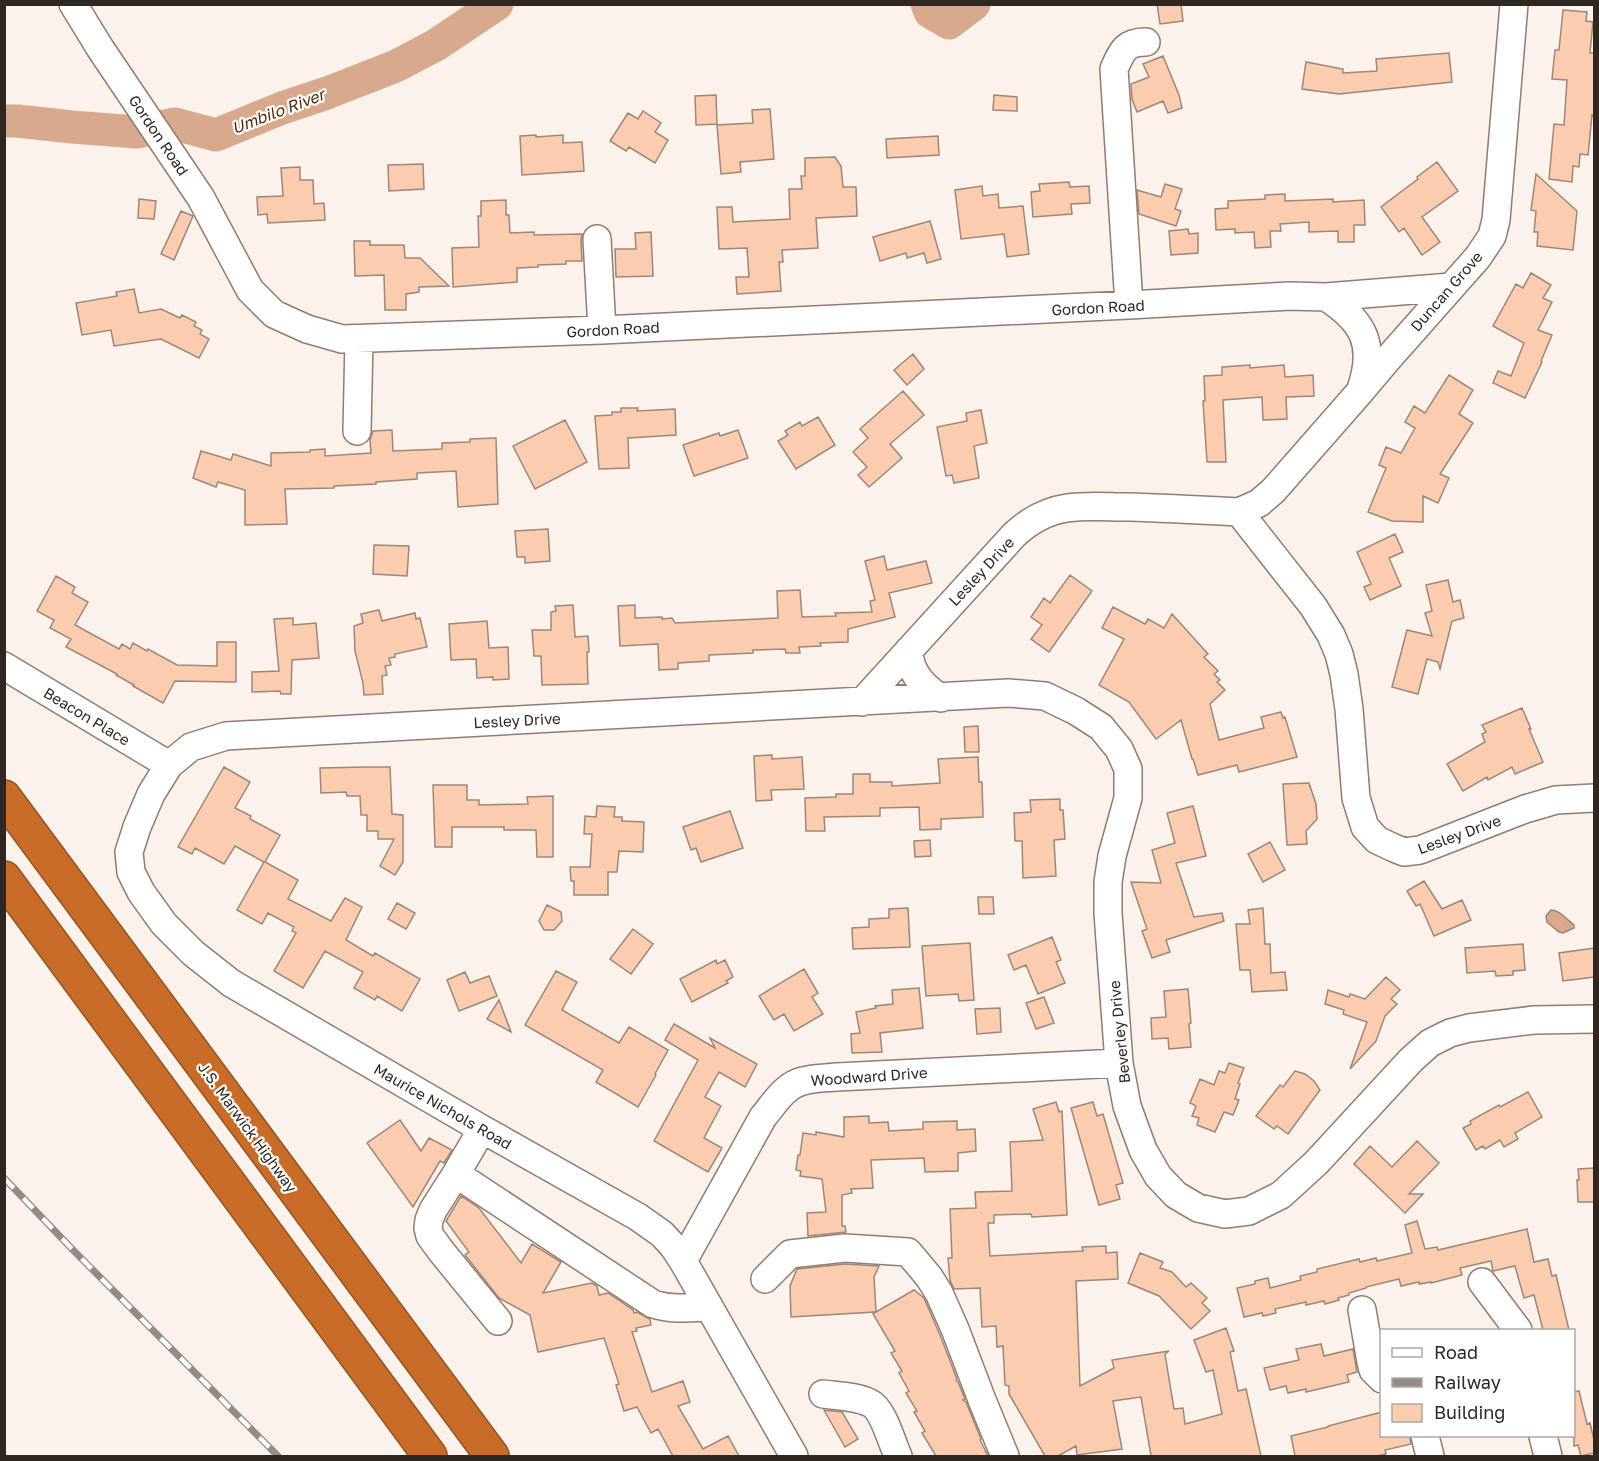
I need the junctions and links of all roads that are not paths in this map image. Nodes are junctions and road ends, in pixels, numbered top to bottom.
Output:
1 (73, 4) edge
2 (1514, 4) edge
3 (1146, 42) dead end
4 (597, 239) dead end
5 (1451, 286) junction
6 (1326, 297) junction
7 (1130, 305) junction
8 (602, 330) junction
9 (359, 340) junction
10 (1359, 393) junction
11 (357, 431) dead end
12 (1239, 512) junction
13 (909, 650) junction
14 (4, 666) edge
15 (941, 698) junction
16 (862, 702) junction
17 (169, 765) junction
18 (4, 796) edge
19 (1594, 798) edge
20 (4, 878) edge
21 (1594, 1019) edge
22 (1119, 1063) junction
23 (482, 1129) junction
24 (456, 1174) junction
25 (683, 1261) junction
26 (765, 1279) dead end
27 (1482, 1282) dead end
28 (709, 1307) junction
29 (1362, 1310) dead end
30 (498, 1321) dead end
31 (1517, 1329) edge
32 (1380, 1377) edge
33 (823, 1394) dead end
34 (1425, 1437) edge
35 (1544, 1437) edge
36 (430, 1456) edge
37 (492, 1456) edge
38 (794, 1456) edge
39 (898, 1456) edge
40 (1005, 1456) edge
41 (1430, 1456) edge
42 (1548, 1456) edge

1 - 9 street, Gordon Road
2 - 5 street, Duncan Grove
3 - 7 street
4 - 8 street
5 - 6 street, Gordon Road
5 - 10 street, Duncan Grove
6 - 7 street, Gordon Road
6 - 10 street
7 - 8 street, Gordon Road
8 - 9 street, Gordon Road
9 - 11 street
10 - 12 street, Duncan Grove
12 - 13 street, Lesley Drive
12 - 19 street, Lesley Drive
13 - 15 street
13 - 16 street, Lesley Drive
14 - 17 street, Beacon Place
15 - 16 street, Beverley Drive
15 - 22 street, Beverley Drive
16 - 17 street, Lesley Drive
17 - 23 street, Maurice Nichols Road
18 - 37 highway, J.S. Marwick Highway
20 - 36 highway
21 - 22 street, Beverley Drive
22 - 25 street, Woodward Drive
23 - 24 street
23 - 25 street, Maurice Nichols Road
24 - 28 street
24 - 30 street
25 - 28 street, Maurice Nichols Road
26 - 40 street
27 - 31 street
28 - 38 street, Maurice Nichols Road
29 - 32 street
33 - 39 street
34 - 41 street
35 - 42 street

